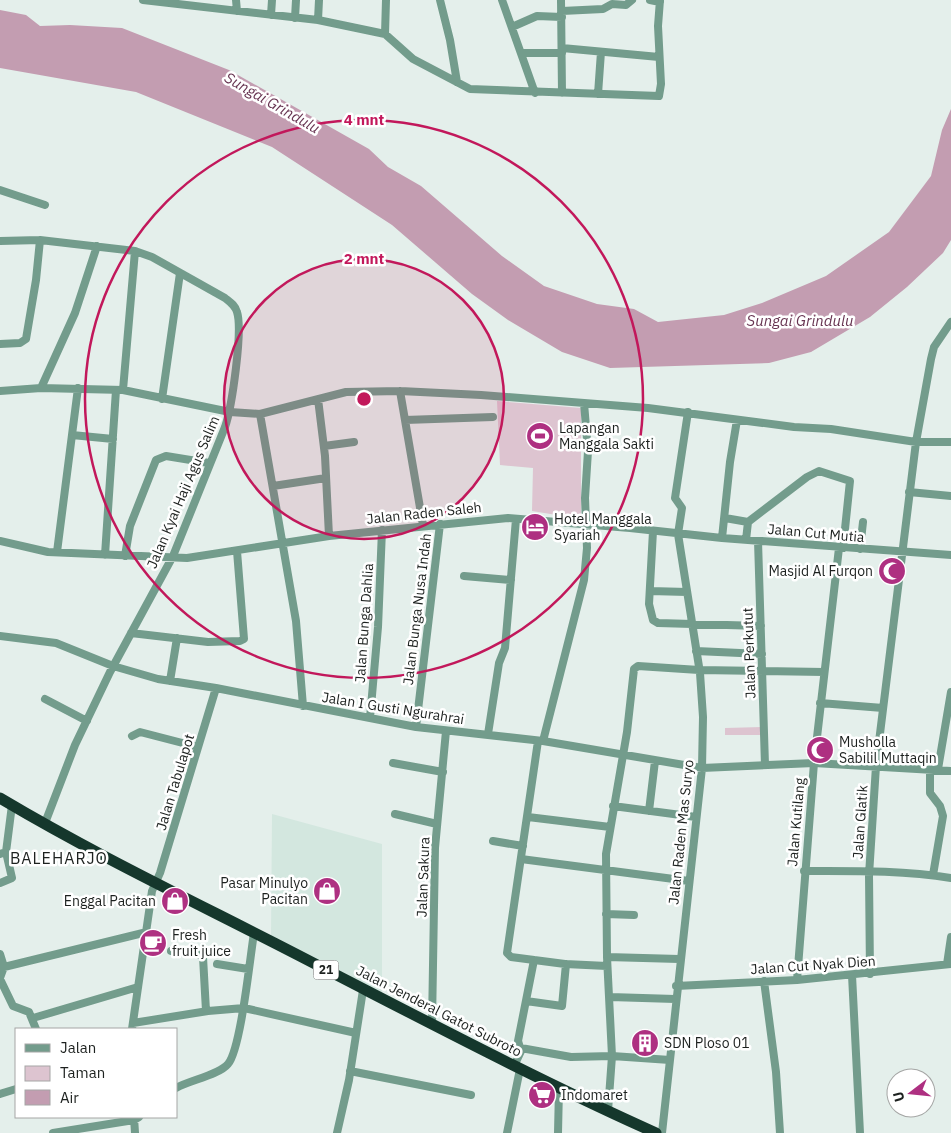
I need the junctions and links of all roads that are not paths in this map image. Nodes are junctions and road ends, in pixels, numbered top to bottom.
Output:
1 (144, 0) edge
2 (236, 0) edge
3 (272, 0) edge
4 (296, 0) edge
5 (319, 0) edge
6 (386, 0) edge
7 (440, 0) edge
8 (502, 0) edge
9 (561, 0) edge
10 (590, 0) edge
11 (632, 0) edge
12 (650, 0) edge
13 (660, 1) edge
14 (590, 9) junction
15 (237, 11) junction
16 (562, 14) junction
17 (271, 15) junction
18 (295, 18) junction
19 (318, 20) junction
20 (512, 27) junction
21 (385, 34) junction
22 (562, 51) junction
23 (601, 52) junction
24 (521, 53) junction
25 (659, 57) junction
26 (456, 82) junction
27 (535, 93) junction
28 (562, 93) junction
29 (598, 94) junction
30 (0, 190) edge
31 (45, 205) dead end
32 (0, 240) edge
33 (40, 240) junction
34 (97, 246) junction
35 (135, 251) junction
36 (180, 272) junction
37 (951, 322) edge
38 (0, 344) edge
39 (41, 388) junction
40 (78, 388) junction
41 (119, 390) junction
42 (0, 391) edge
43 (400, 391) junction
44 (162, 399) junction
45 (318, 399) junction
46 (584, 403) junction
47 (230, 412) junction
48 (688, 412) junction
49 (260, 414) junction
50 (493, 417) dead end
51 (406, 420) junction
52 (737, 420) junction
53 (72, 435) junction
54 (113, 439) junction
55 (354, 442) dead end
56 (916, 442) junction
57 (951, 442) edge
58 (324, 446) junction
59 (209, 463) junction
60 (326, 478) junction
61 (273, 486) junction
62 (909, 492) junction
63 (951, 496) edge
64 (516, 518) junction
65 (725, 518) junction
66 (748, 522) junction
67 (863, 522) dead end
68 (440, 524) junction
69 (586, 524) junction
70 (423, 525) junction
71 (382, 530) junction
72 (653, 531) junction
73 (678, 534) junction
74 (329, 536) junction
75 (722, 538) junction
76 (746, 540) junction
77 (0, 541) edge
78 (758, 541) junction
79 (284, 544) junction
80 (841, 548) junction
81 (860, 549) junction
82 (237, 551) junction
83 (57, 552) junction
84 (901, 553) junction
85 (105, 554) junction
86 (951, 555) edge
87 (125, 556) junction
88 (173, 556) junction
89 (464, 576) dead end
90 (511, 580) junction
91 (650, 592) junction
92 (687, 592) junction
93 (692, 623) junction
94 (761, 626) junction
95 (131, 632) junction
96 (0, 636) edge
97 (177, 638) junction
98 (696, 651) junction
99 (762, 654) junction
100 (113, 666) junction
101 (699, 670) junction
102 (763, 672) junction
103 (824, 672) junction
104 (170, 680) junction
105 (216, 688) junction
106 (951, 692) edge
107 (45, 699) dead end
108 (820, 703) junction
109 (303, 706) junction
110 (882, 708) junction
111 (370, 718) junction
112 (87, 721) junction
113 (416, 727) junction
114 (446, 731) junction
115 (488, 734) junction
116 (132, 736) dead end
117 (541, 741) junction
118 (198, 747) junction
119 (621, 754) junction
120 (656, 761) junction
121 (393, 763) dead end
122 (814, 763) junction
123 (765, 765) junction
124 (876, 766) junction
125 (702, 768) junction
126 (934, 769) junction
127 (951, 770) edge
128 (442, 772) junction
129 (0, 798) edge
130 (12, 805) junction
131 (613, 806) junction
132 (650, 811) junction
133 (395, 814) dead end
134 (528, 817) junction
135 (696, 817) junction
136 (45, 823) junction
137 (437, 824) junction
138 (610, 827) junction
139 (493, 841) dead end
140 (523, 846) junction
141 (3, 853) edge
142 (521, 859) junction
143 (869, 870) junction
144 (605, 871) junction
145 (804, 871) junction
146 (933, 875) junction
147 (951, 878) edge
148 (689, 881) junction
149 (156, 882) junction
150 (0, 883) edge
151 (606, 914) junction
152 (634, 914) dead end
153 (146, 932) junction
154 (254, 933) junction
155 (951, 937) edge
156 (171, 951) dead end
157 (0, 954) edge
158 (680, 959) junction
159 (534, 960) junction
160 (607, 961) junction
161 (217, 964) dead end
162 (566, 964) junction
163 (949, 964) edge
164 (4, 966) junction
165 (248, 969) junction
166 (870, 974) junction
167 (852, 975) junction
168 (0, 978) edge
169 (797, 980) junction
170 (764, 982) junction
171 (676, 986) junction
172 (138, 987) junction
173 (363, 990) junction
174 (610, 997) junction
175 (675, 999) junction
176 (526, 1001) junction
177 (244, 1008) junction
178 (206, 1011) junction
179 (33, 1018) junction
180 (432, 1024) junction
181 (132, 1026) edge
182 (36, 1028) edge
183 (356, 1033) junction
184 (521, 1048) junction
185 (612, 1056) junction
186 (670, 1060) junction
187 (350, 1071) junction
188 (517, 1072) junction
189 (178, 1088) edge
190 (15, 1089) edge
191 (0, 1094) edge
192 (558, 1095) junction
193 (470, 1096) dead end
194 (608, 1111) junction
195 (135, 1118) edge
196 (53, 1133) edge
197 (135, 1133) edge
198 (338, 1133) edge
199 (507, 1133) edge
200 (558, 1133) edge
201 (656, 1133) edge
202 (662, 1133) edge
203 (780, 1133) edge
204 (860, 1133) edge

1 - 15 street
2 - 15 street
3 - 17 street
4 - 18 street
5 - 19 street
6 - 21 street
7 - 26 street
8 - 20 street
9 - 16 street
10 - 14 street
11 - 14 street
12 - 13 street
13 - 25 street
14 - 16 street
15 - 17 street
16 - 20 street
16 - 22 street
17 - 18 street
18 - 19 street
19 - 21 street
20 - 24 street
21 - 26 street
22 - 23 street
22 - 24 street
22 - 28 street
23 - 25 street
23 - 29 street
24 - 27 street
25 - 29 street
26 - 27 street
27 - 28 street
28 - 29 street
30 - 31 street
32 - 33 street, Jalan Kyai Haji Agus Salim
33 - 34 street, Jalan Kyai Haji Agus Salim
33 - 38 street
34 - 35 street, Jalan Kyai Haji Agus Salim
34 - 39 street
35 - 36 street, Jalan Kyai Haji Agus Salim
35 - 41 street
36 - 44 street
36 - 47 street, Jalan Kyai Haji Agus Salim
37 - 56 street, Jalan Glatik
39 - 40 street
39 - 42 street
40 - 41 street
40 - 53 street
41 - 44 street
41 - 54 street
43 - 45 street
43 - 46 street
43 - 51 street
44 - 47 street
45 - 49 street
45 - 58 street
46 - 48 street
46 - 69 street
47 - 49 street
47 - 59 street, Jalan Kyai Haji Agus Salim
48 - 52 street
48 - 73 street, Jalan Raden Mas Suryo
49 - 61 street
50 - 51 street
51 - 70 street
52 - 56 street
52 - 65 street
53 - 54 street
53 - 83 street
54 - 85 street
55 - 58 street
56 - 57 street
56 - 62 street, Jalan Glatik
58 - 60 street
59 - 87 street
59 - 88 street, Jalan Kyai Haji Agus Salim
60 - 61 street
60 - 74 street
61 - 79 street
62 - 63 street
62 - 84 street, Jalan Glatik
64 - 68 street, Jalan Raden Saleh
64 - 69 street, Jalan Raden Saleh
64 - 90 street
65 - 66 street
65 - 75 street
66 - 76 street
66 - 80 street, Jalan Kutilang
67 - 81 street
68 - 70 street, Jalan Raden Saleh
68 - 113 street, Jalan Bunga Nusa Indah
69 - 72 street, Jalan Raden Saleh
69 - 117 street
70 - 71 street, Jalan Raden Saleh
71 - 74 street, Jalan Raden Saleh
71 - 111 street, Jalan Bunga Dahlia
72 - 73 street, Jalan Raden Saleh
72 - 91 street
73 - 75 street, Jalan Cut Mutia
73 - 92 street, Jalan Raden Mas Suryo
74 - 79 street, Jalan Raden Saleh
75 - 76 street, Jalan Cut Mutia
76 - 78 street, Jalan Cut Mutia
77 - 83 street, Jalan Raden Saleh
78 - 80 street, Jalan Cut Mutia
78 - 94 street, Jalan Perkutut
79 - 82 street, Jalan Raden Saleh
79 - 109 street
80 - 81 street, Jalan Cut Mutia
80 - 103 street, Jalan Kutilang
81 - 84 street, Jalan Cut Mutia
82 - 88 street, Jalan Raden Saleh
82 - 97 street
83 - 85 street, Jalan Raden Saleh
84 - 86 street, Jalan Cut Mutia
84 - 110 street, Jalan Glatik
85 - 87 street, Jalan Raden Saleh
87 - 88 street, Jalan Raden Saleh
88 - 95 street, Jalan Kyai Haji Agus Salim
89 - 90 street
90 - 115 street
91 - 92 street
91 - 93 street
92 - 93 street, Jalan Raden Mas Suryo
93 - 94 street
93 - 98 street, Jalan Raden Mas Suryo
94 - 99 street, Jalan Perkutut
95 - 97 street
95 - 100 street, Jalan Kyai Haji Agus Salim
96 - 100 street, Jalan I Gusti Ngurahrai
97 - 104 street
98 - 99 street
98 - 101 street, Jalan Raden Mas Suryo
99 - 102 street, Jalan Perkutut
100 - 104 street, Jalan I Gusti Ngurahrai
100 - 112 street, Jalan Kyai Haji Agus Salim
101 - 102 street
101 - 119 street
101 - 125 street, Jalan Raden Mas Suryo
102 - 103 street
102 - 123 street, Jalan Perkutut
103 - 108 street, Jalan Kutilang
104 - 105 street, Jalan I Gusti Ngurahrai
105 - 109 street, Jalan I Gusti Ngurahrai
105 - 118 street, Jalan Tabulapot
106 - 126 street
107 - 112 street
108 - 110 street
108 - 122 street, Jalan Kutilang
109 - 111 street, Jalan I Gusti Ngurahrai
110 - 124 street, Jalan Glatik
111 - 113 street, Jalan I Gusti Ngurahrai
112 - 136 street, Jalan Kyai Haji Agus Salim
113 - 114 street, Jalan I Gusti Ngurahrai
114 - 115 street, Jalan I Gusti Ngurahrai
114 - 128 street, Jalan Sakura
115 - 117 street, Jalan I Gusti Ngurahrai
116 - 118 street
117 - 119 street, Jalan I Gusti Ngurahrai
117 - 134 street
118 - 149 street, Jalan Tabulapot
119 - 120 street, Jalan I Gusti Ngurahrai
119 - 131 street
120 - 125 street, Jalan I Gusti Ngurahrai
120 - 132 street
121 - 128 street
122 - 123 street, Jalan I Gusti Ngurahrai
122 - 124 street, Jalan I Gusti Ngurahrai
122 - 145 street, Jalan Kutilang
123 - 125 street, Jalan I Gusti Ngurahrai
124 - 126 street, Jalan I Gusti Ngurahrai
124 - 143 street, Jalan Glatik
125 - 135 street, Jalan Raden Mas Suryo
126 - 127 street, Jalan I Gusti Ngurahrai
126 - 146 street
128 - 137 street, Jalan Sakura
129 - 130 highway, Jalan Jenderal Gatot Subroto / 21
130 - 136 highway, Jalan Jenderal Gatot Subroto / 21
130 - 141 street
131 - 132 street
131 - 138 street
132 - 135 street
133 - 137 street
134 - 138 street
134 - 140 street
135 - 148 street, Jalan Raden Mas Suryo
136 - 149 highway, Jalan Jenderal Gatot Subroto / 21
137 - 180 street, Jalan Sakura
138 - 144 street
139 - 140 street
140 - 142 street
141 - 150 street
142 - 144 street
142 - 159 street
143 - 145 street
143 - 146 street
143 - 166 street, Jalan Glatik
144 - 148 street
144 - 151 street
145 - 169 street, Jalan Kutilang
146 - 147 street
148 - 158 street, Jalan Raden Mas Suryo
149 - 153 street, Jalan Tabulapot
149 - 154 highway, Jalan Jenderal Gatot Subroto / 21
151 - 152 street
151 - 160 street
153 - 164 street
153 - 172 street, Jalan Tabulapot
154 - 165 street
154 - 173 highway, Jalan Jenderal Gatot Subroto / 21
155 - 163 street
156 - 178 street
157 - 164 street
158 - 160 street
158 - 171 street, Jalan Raden Mas Suryo
159 - 162 street
159 - 176 street
160 - 162 street
160 - 174 street
161 - 165 street
162 - 176 street
163 - 166 street, Jalan Cut Nyak Dien
164 - 168 street
165 - 177 street
166 - 167 street, Jalan Cut Nyak Dien
167 - 169 street, Jalan Cut Nyak Dien
167 - 204 street
168 - 179 street
169 - 170 street, Jalan Cut Nyak Dien
170 - 171 street, Jalan Cut Nyak Dien
170 - 203 street
171 - 175 street, Jalan Raden Mas Suryo
172 - 179 street
172 - 181 street, Jalan Tabulapot
173 - 180 highway, Jalan Jenderal Gatot Subroto / 21
173 - 183 street
174 - 175 street
174 - 185 street
175 - 186 street, Jalan Raden Mas Suryo
176 - 184 street
177 - 178 street
177 - 183 street
177 - 189 street
178 - 181 street
179 - 182 street
180 - 188 highway, Jalan Jenderal Gatot Subroto / 21
183 - 187 street
184 - 185 street
184 - 188 street
185 - 186 street
185 - 194 street
186 - 202 street, Jalan Raden Mas Suryo
187 - 193 street
187 - 198 street
188 - 192 highway, Jalan Jenderal Gatot Subroto / 21
188 - 199 street
190 - 191 street
192 - 194 highway, Jalan Jenderal Gatot Subroto / 21
192 - 200 street
194 - 201 highway, Jalan Jenderal Gatot Subroto / 21
195 - 196 street
195 - 197 street

